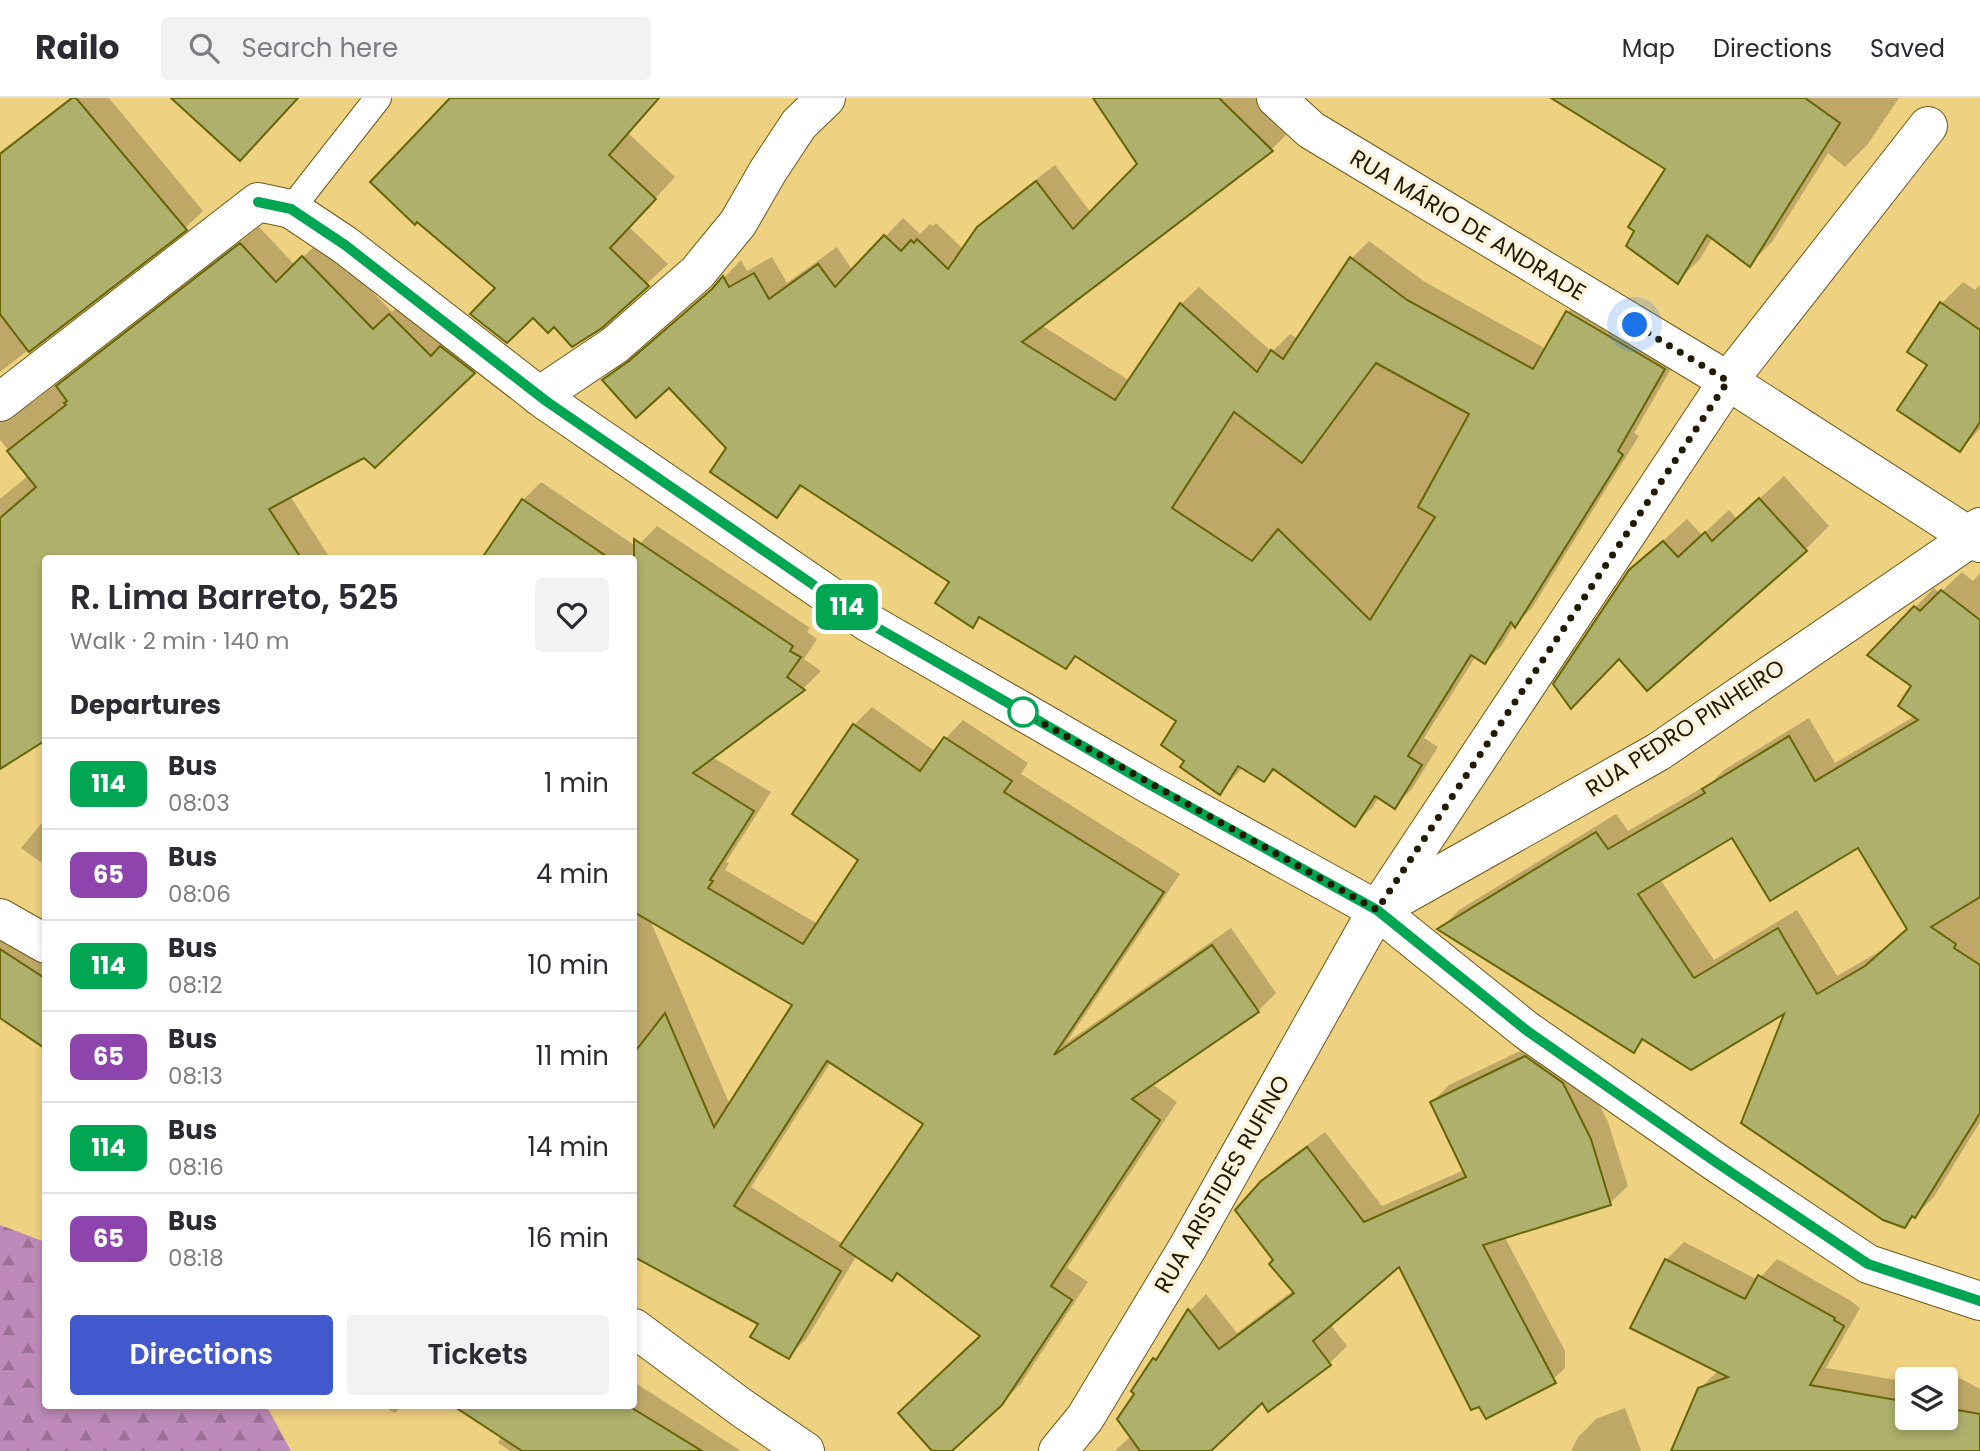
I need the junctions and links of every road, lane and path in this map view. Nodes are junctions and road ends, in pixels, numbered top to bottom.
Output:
1 (378, 98) edge
2 (826, 98) edge
3 (1276, 98) edge
4 (1928, 126) dead end
5 (274, 205) junction
6 (1728, 381) junction
7 (538, 396) junction
8 (0, 402) edge
9 (1977, 536) edge
10 (1377, 910) junction
11 (0, 918) edge
12 (42, 942) edge
13 (1980, 1301) edge
14 (637, 1330) edge
15 (805, 1451) edge
16 (1058, 1451) edge

1 - 5 lane
2 - 7 street
3 - 6 street, RUA MÁRIO DE ANDRADE
4 - 6 street, RUA ARISTIDES RUFINO
5 - 7 street
5 - 8 street
6 - 9 street, RUA MÁRIO DE ANDRADE
6 - 10 street, RUA ARISTIDES RUFINO
7 - 10 street
9 - 10 street, RUA PEDRO PINHEIRO
10 - 13 street
10 - 16 street, RUA ARISTIDES RUFINO
11 - 12 street
14 - 15 street

